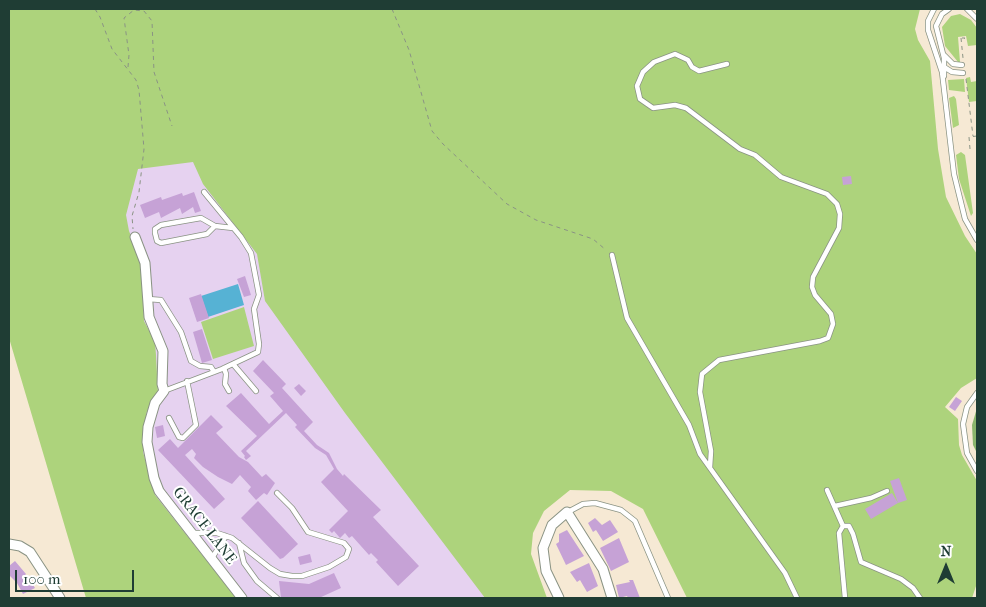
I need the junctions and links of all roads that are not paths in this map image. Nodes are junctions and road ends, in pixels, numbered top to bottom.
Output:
1 (934, 9) edge
2 (949, 9) edge
3 (967, 9) edge
4 (977, 19) edge
5 (943, 54) junction
6 (963, 63) road end
7 (727, 64) dead end
8 (943, 67) junction
9 (964, 72) road end
10 (204, 192) dead end
11 (215, 226) junction
12 (233, 228) junction
13 (135, 237) road end
14 (977, 240) edge
15 (612, 254) road end
16 (148, 299) junction
17 (232, 364) junction
18 (224, 368) junction
19 (214, 372) junction
20 (187, 381) junction
21 (164, 391) junction
22 (229, 391) dead end
23 (256, 391) dead end
24 (977, 393) edge
25 (169, 418) dead end
26 (710, 467) junction
27 (977, 471) edge
28 (827, 490) dead end
29 (887, 491) dead end
30 (277, 493) dead end
31 (835, 506) junction
32 (567, 512) junction
33 (843, 526) junction
34 (194, 533) junction
35 (226, 536) junction
36 (239, 543) junction
37 (9, 544) edge
38 (212, 558) junction
39 (60, 598) edge
40 (242, 598) edge
41 (277, 598) edge
42 (559, 598) edge
43 (612, 598) edge
44 (668, 598) edge
45 (797, 598) edge
46 (845, 598) edge
47 (920, 598) edge

1 - 8 lane
2 - 5 lane
3 - 4 lane
5 - 6 lane
5 - 8 lane
7 - 26 lane
8 - 9 lane
8 - 14 lane
10 - 12 lane
11 - 11 lane
11 - 12 lane
12 - 17 lane
13 - 16 street
15 - 26 lane
16 - 19 lane
16 - 21 street
17 - 18 lane
17 - 23 lane
18 - 19 lane
18 - 22 lane
19 - 20 lane
20 - 21 lane
20 - 25 lane
21 - 34 street, GRACE LANE
24 - 27 lane
26 - 45 lane
28 - 31 lane
29 - 31 lane
30 - 36 lane
31 - 33 lane
32 - 42 street
32 - 43 street
32 - 44 lane
33 - 46 lane
33 - 47 lane
34 - 35 lane
34 - 38 street, GRACE LANE
35 - 36 lane
35 - 38 lane
36 - 41 lane
37 - 39 street
38 - 40 street, GRACE LANE

